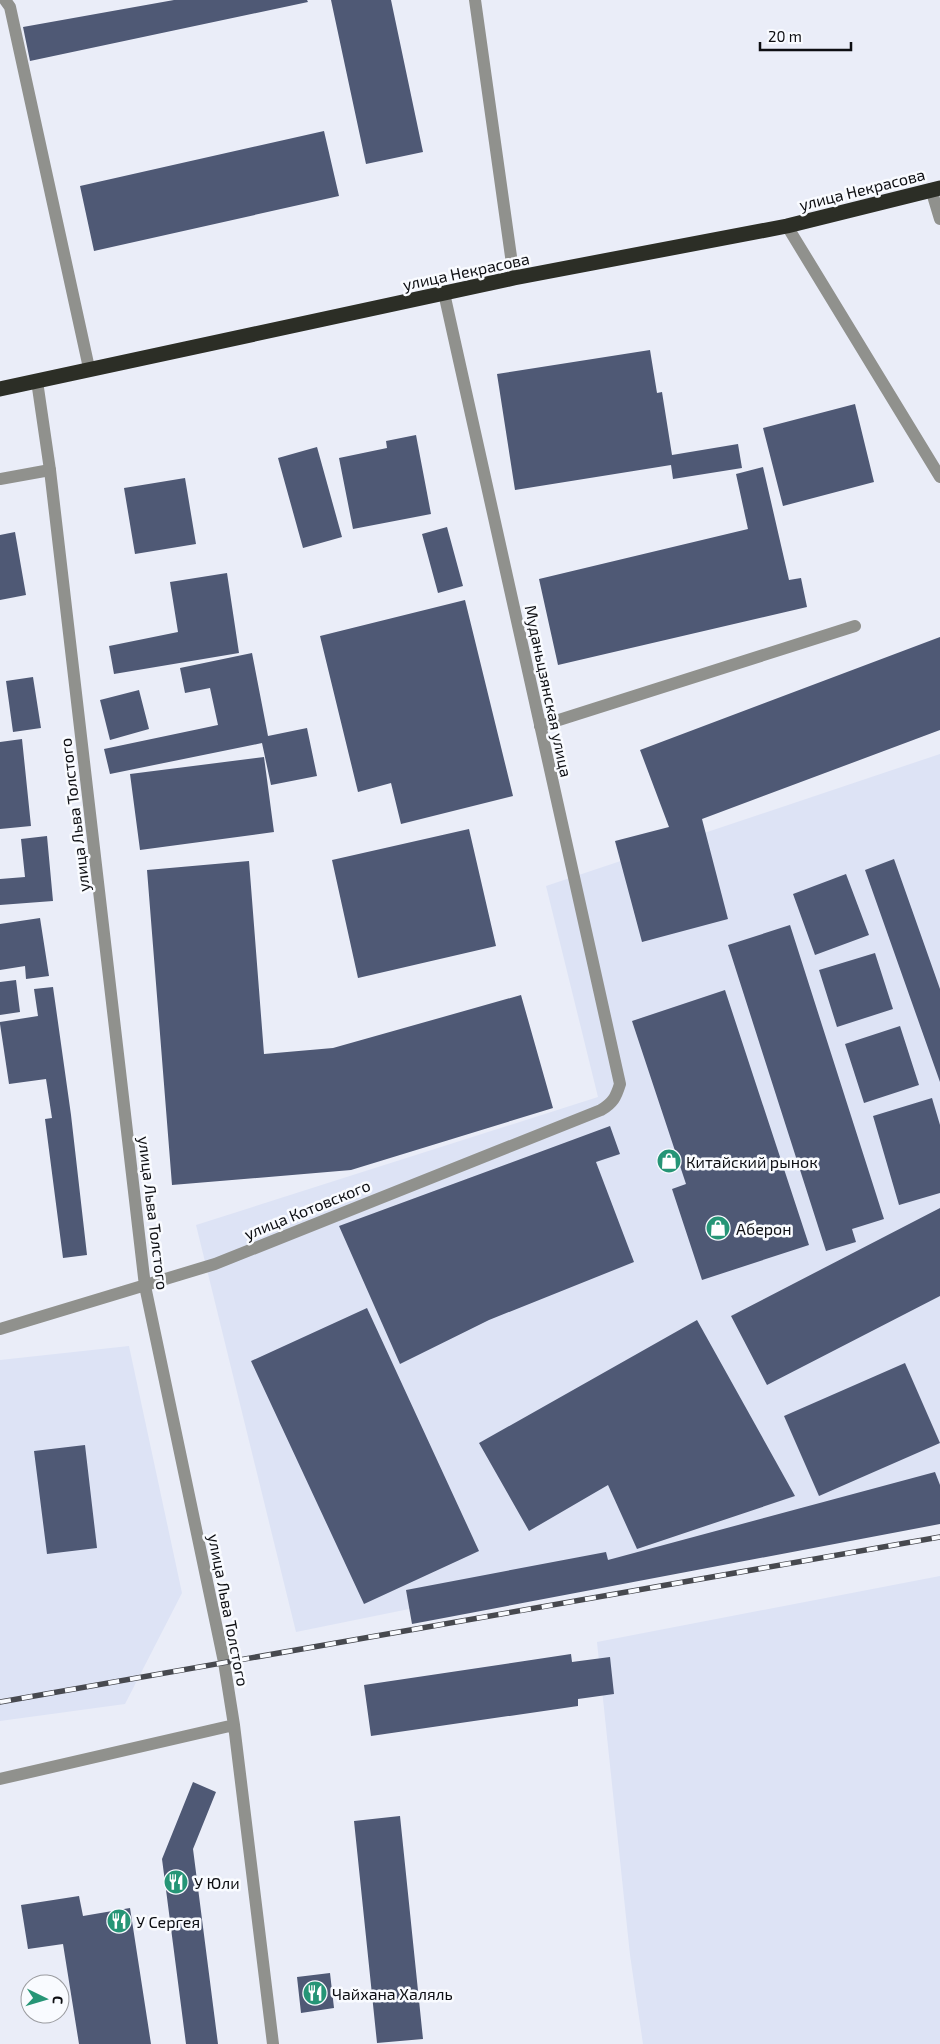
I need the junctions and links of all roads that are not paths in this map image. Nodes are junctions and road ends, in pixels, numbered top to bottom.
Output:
1 (5, 0) edge
2 (475, 0) edge
3 (936, 188) edge
4 (940, 219) edge
5 (787, 226) junction
6 (514, 278) junction
7 (444, 293) junction
8 (89, 368) junction
9 (37, 381) junction
10 (0, 389) edge
11 (50, 470) junction
12 (940, 477) edge
13 (0, 479) edge
14 (855, 626) dead end
15 (540, 726) junction
16 (616, 1096) joint
17 (145, 1286) junction
18 (0, 1329) edge
19 (234, 1725) junction
20 (0, 1778) edge
21 (274, 2044) edge

1 - 8 street
2 - 6 street
3 - 4 street
3 - 5 highway, улица Некрасова
5 - 6 highway, улица Некрасова
5 - 12 street
6 - 7 highway, улица Некрасова
7 - 8 highway, улица Некрасова
7 - 15 street, Муданьцзянская улица
8 - 9 highway, улица Некрасова
9 - 10 highway, улица Некрасова
9 - 11 street, улица Льва Толстого
11 - 13 street
11 - 17 street, улица Льва Толстого
14 - 15 street
15 - 16 street, Муданьцзянская улица
16 - 17 street, улица Котовского
17 - 18 street, улица Котовского
17 - 19 street, улица Льва Толстого
19 - 20 street
19 - 21 street, улица Льва Толстого

